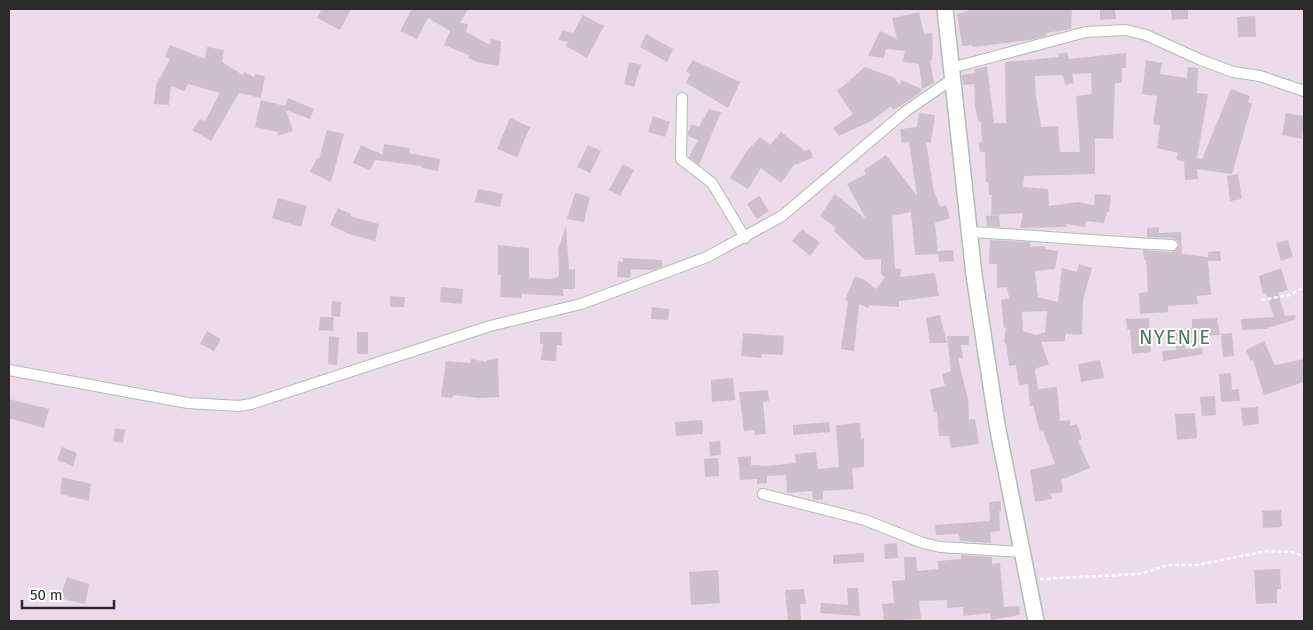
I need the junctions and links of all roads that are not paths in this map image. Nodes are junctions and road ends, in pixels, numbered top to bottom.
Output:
1 (945, 9) edge
2 (951, 74) junction
3 (1304, 90) edge
4 (682, 98) dead end
5 (969, 232) junction
6 (745, 238) junction
7 (1172, 244) dead end
8 (9, 370) edge
9 (762, 494) dead end
10 (1022, 552) junction
11 (1036, 621) edge

1 - 2 street
2 - 3 street
2 - 5 street
2 - 6 street
4 - 6 street
5 - 7 street
5 - 10 street
6 - 8 street
9 - 10 street
10 - 11 street

